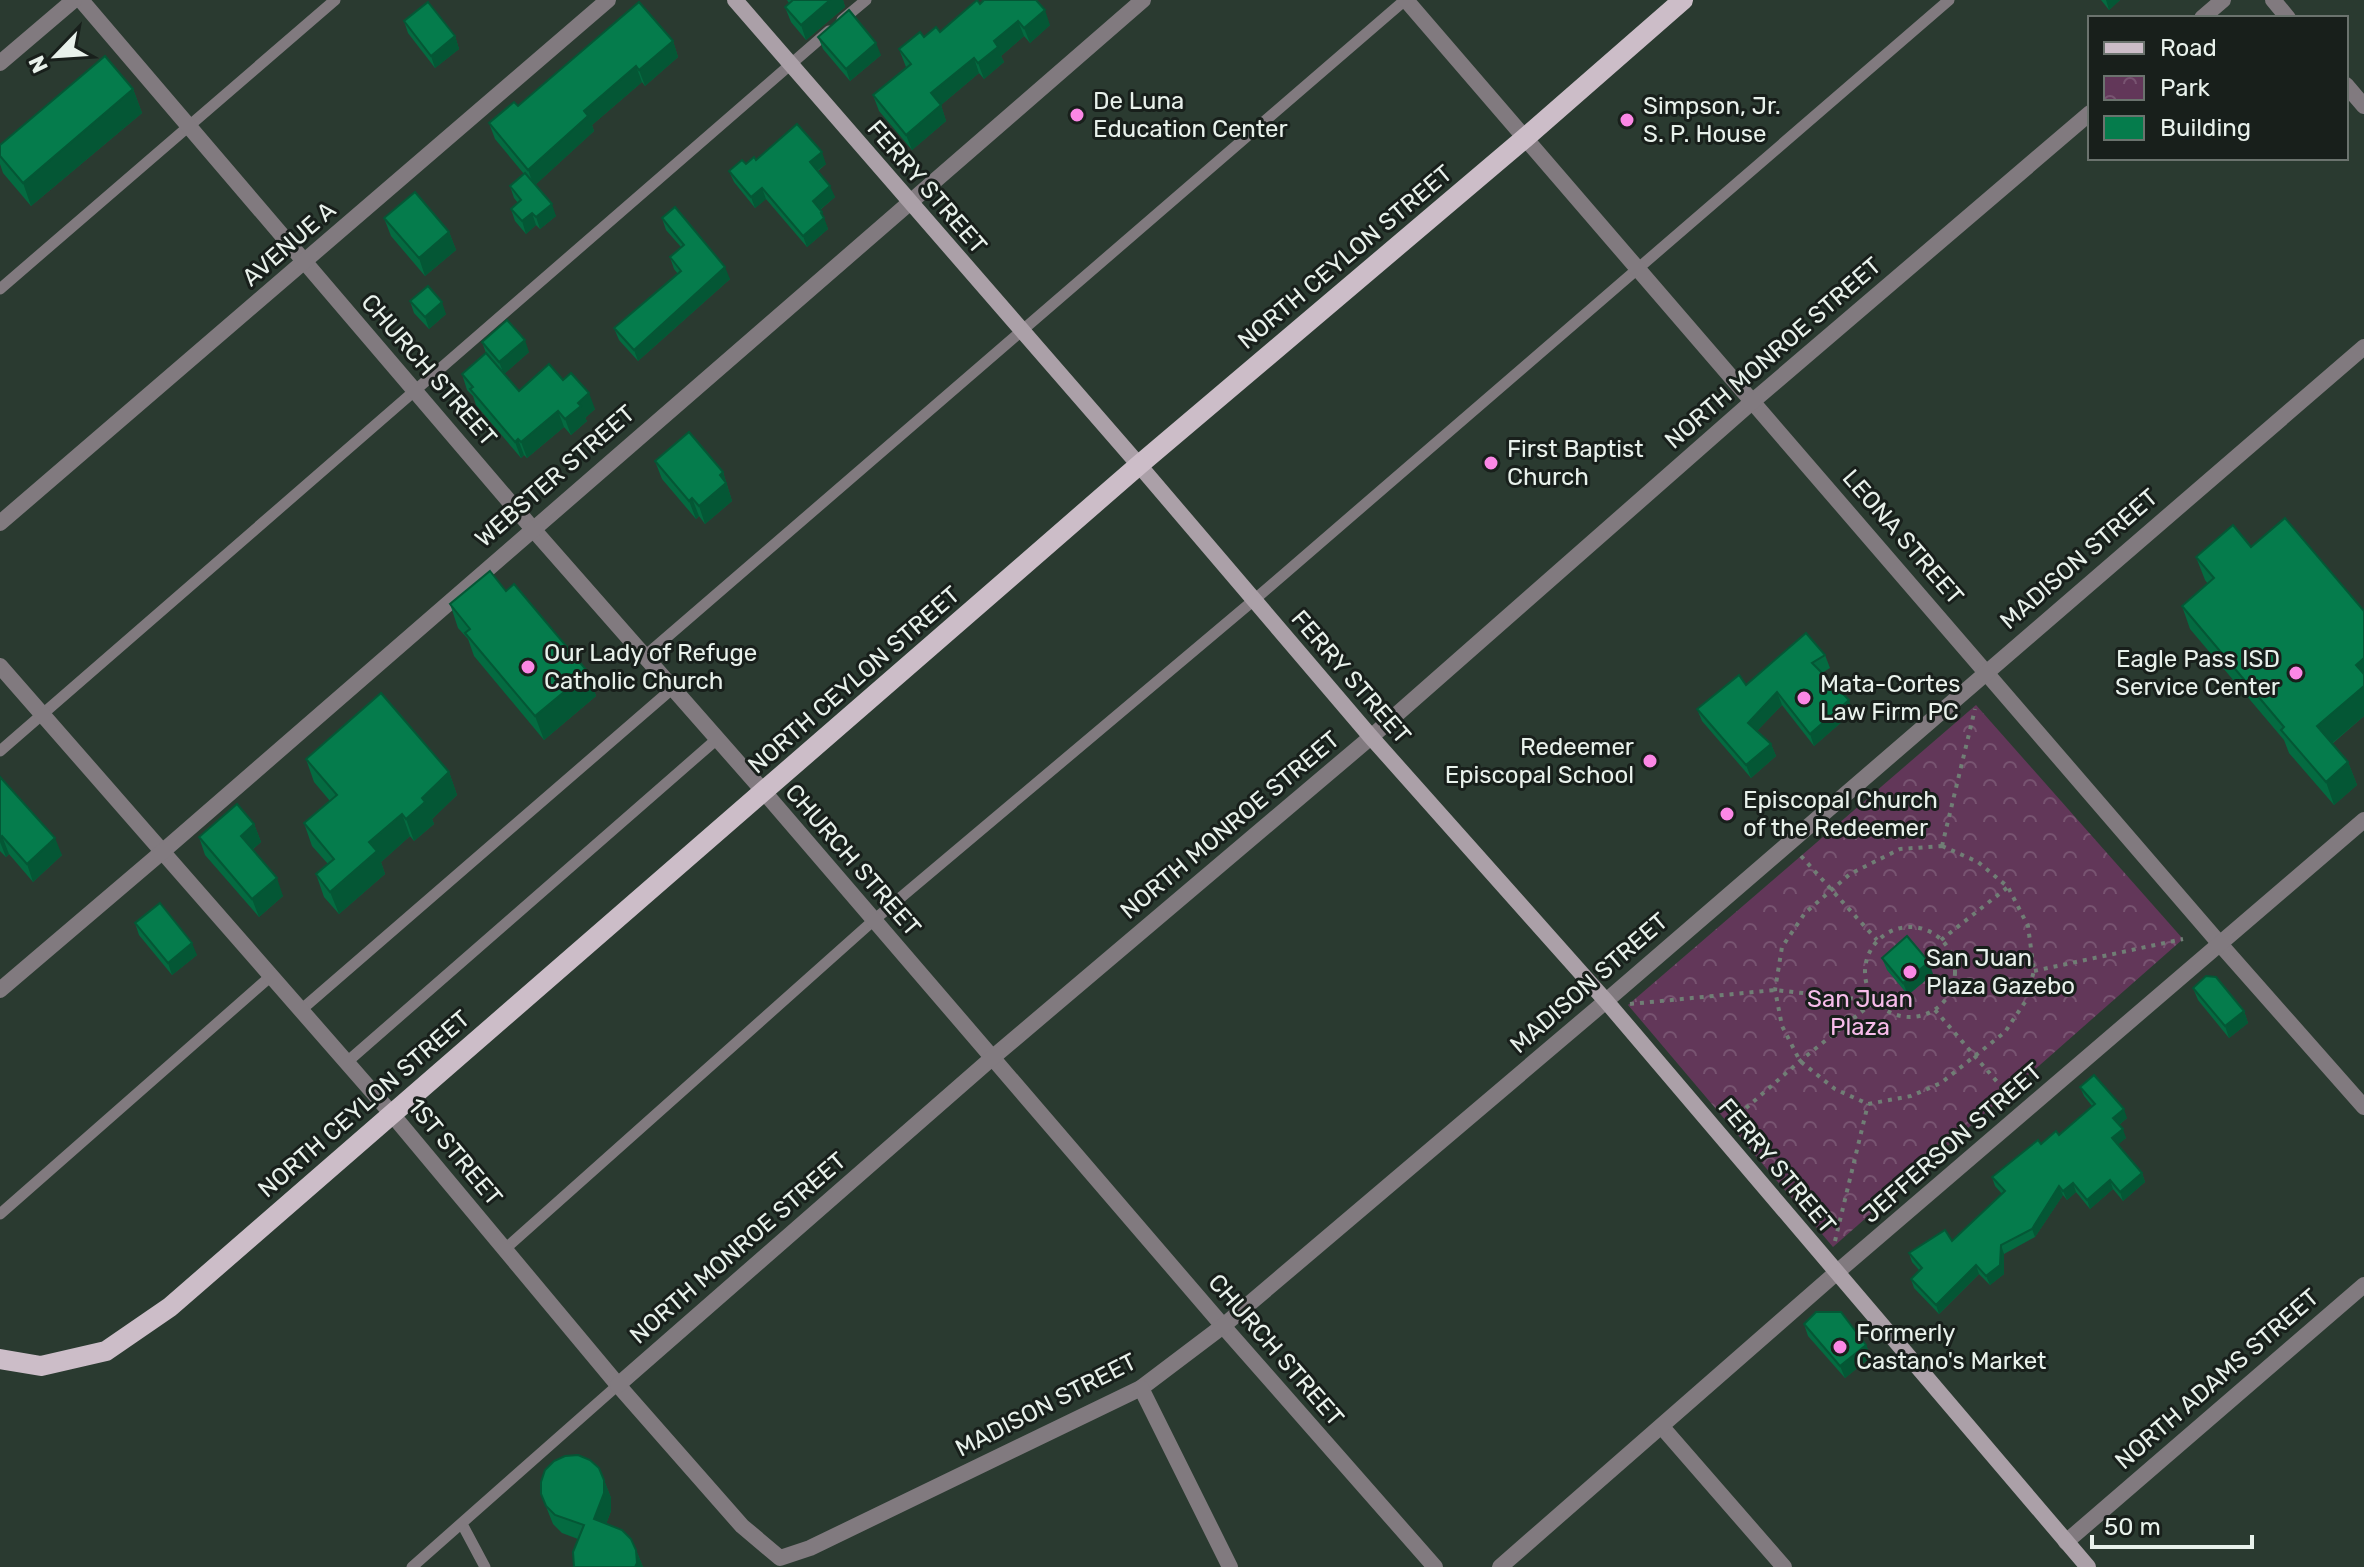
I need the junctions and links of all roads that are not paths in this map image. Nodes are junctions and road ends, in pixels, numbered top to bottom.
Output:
1 (74, 0) edge
2 (81, 0) edge
3 (335, 0) edge
4 (608, 0) edge
5 (735, 0) edge
6 (866, 0) edge
7 (1143, 0) edge
8 (1406, 0) edge
9 (1683, 0) edge
10 (1949, 0) edge
11 (2223, 0) edge
12 (2273, 0) edge
13 (2204, 16) edge
14 (2286, 16) edge
15 (0, 63) edge
16 (790, 65) junction
17 (2348, 87) edge
18 (2364, 106) edge
19 (2088, 115) edge
20 (189, 126) junction
21 (1525, 138) junction
22 (908, 202) junction
23 (305, 263) junction
24 (1639, 269) junction
25 (0, 289) edge
26 (1021, 331) junction
27 (2364, 347) edge
28 (415, 390) junction
29 (1753, 401) junction
30 (1139, 465) junction
31 (0, 523) edge
32 (532, 528) junction
33 (1254, 600) junction
34 (645, 656) junction
35 (0, 666) edge
36 (1986, 670) junction
37 (673, 688) junction
38 (42, 714) junction
39 (1371, 737) junction
40 (717, 739) junction
41 (0, 751) edge
42 (765, 793) junction
43 (2364, 820) edge
44 (162, 852) junction
45 (874, 920) junction
46 (2220, 944) junction
47 (271, 976) junction
48 (0, 990) edge
49 (1606, 1001) junction
50 (301, 1010) junction
51 (992, 1058) junction
52 (347, 1062) junction
53 (2364, 1107) edge
54 (391, 1113) junction
55 (0, 1214) edge
56 (505, 1249) junction
57 (1836, 1273) junction
58 (2364, 1285) edge
59 (1223, 1326) junction
60 (0, 1359) edge
61 (618, 1385) junction
62 (1141, 1388) junction
63 (1662, 1427) junction
64 (462, 1524) junction
65 (2066, 1542) junction
66 (780, 1558) joint
67 (412, 1567) edge
68 (485, 1567) edge
69 (1230, 1567) edge
70 (1435, 1567) edge
71 (1500, 1567) edge
72 (1784, 1567) edge
73 (2088, 1567) edge

1 - 15 street
2 - 20 street, CHURCH STREET
3 - 20 lane
4 - 23 street, AVENUE A
5 - 16 street, FERRY STREET
6 - 16 lane
7 - 22 street, WEBSTER STREET
8 - 21 street, LEONA STREET
8 - 26 lane
9 - 21 main road, NORTH CEYLON STREET
10 - 24 lane
11 - 13 street
12 - 14 street
16 - 22 street, FERRY STREET
16 - 28 lane
17 - 18 street
19 - 29 street, NORTH MONROE STREET
20 - 23 street, CHURCH STREET
20 - 25 lane
21 - 24 street, LEONA STREET
21 - 30 main road, NORTH CEYLON STREET
22 - 26 street, FERRY STREET
22 - 32 street, WEBSTER STREET
23 - 28 street, CHURCH STREET
23 - 31 street, AVENUE A
24 - 29 street, LEONA STREET
24 - 33 lane
26 - 30 street, FERRY STREET
26 - 34 lane
27 - 36 street, MADISON STREET
28 - 32 street, CHURCH STREET
28 - 38 lane
29 - 36 street, LEONA STREET
29 - 39 street, NORTH MONROE STREET
30 - 33 street, FERRY STREET
30 - 42 main road, NORTH CEYLON STREET
32 - 34 street, CHURCH STREET
32 - 44 street, WEBSTER STREET
33 - 39 street, FERRY STREET
33 - 45 lane
34 - 37 street, CHURCH STREET
35 - 38 street, 1ST STREET
36 - 46 street, LEONA STREET
36 - 49 street, MADISON STREET
37 - 40 street, CHURCH STREET
37 - 50 lane
38 - 41 lane
38 - 44 street, 1ST STREET
39 - 49 street, FERRY STREET
39 - 51 street, NORTH MONROE STREET
40 - 42 street, CHURCH STREET
40 - 52 lane
42 - 45 street, CHURCH STREET
42 - 54 main road, NORTH CEYLON STREET
43 - 46 street, JEFFERSON STREET
44 - 47 street, 1ST STREET
44 - 48 street, WEBSTER STREET
45 - 51 street, CHURCH STREET
45 - 56 lane
46 - 53 street, LEONA STREET
46 - 57 street, JEFFERSON STREET
47 - 50 street, 1ST STREET
47 - 55 lane
49 - 57 street, FERRY STREET
49 - 59 street, MADISON STREET
50 - 52 street, 1ST STREET
51 - 59 street, CHURCH STREET
51 - 61 street, NORTH MONROE STREET
52 - 54 street, 1ST STREET
54 - 56 street, 1ST STREET
54 - 60 main road, NORTH CEYLON STREET
56 - 61 street, 1ST STREET
57 - 63 street, JEFFERSON STREET
57 - 65 street, FERRY STREET
58 - 65 street, NORTH ADAMS STREET
59 - 62 street, MADISON STREET
59 - 70 street, CHURCH STREET
61 - 64 lane
61 - 66 street, 1ST STREET
62 - 66 street, MADISON STREET
62 - 69 street
63 - 71 street, JEFFERSON STREET
63 - 72 street
64 - 67 lane
64 - 68 lane
65 - 73 street, FERRY STREET

